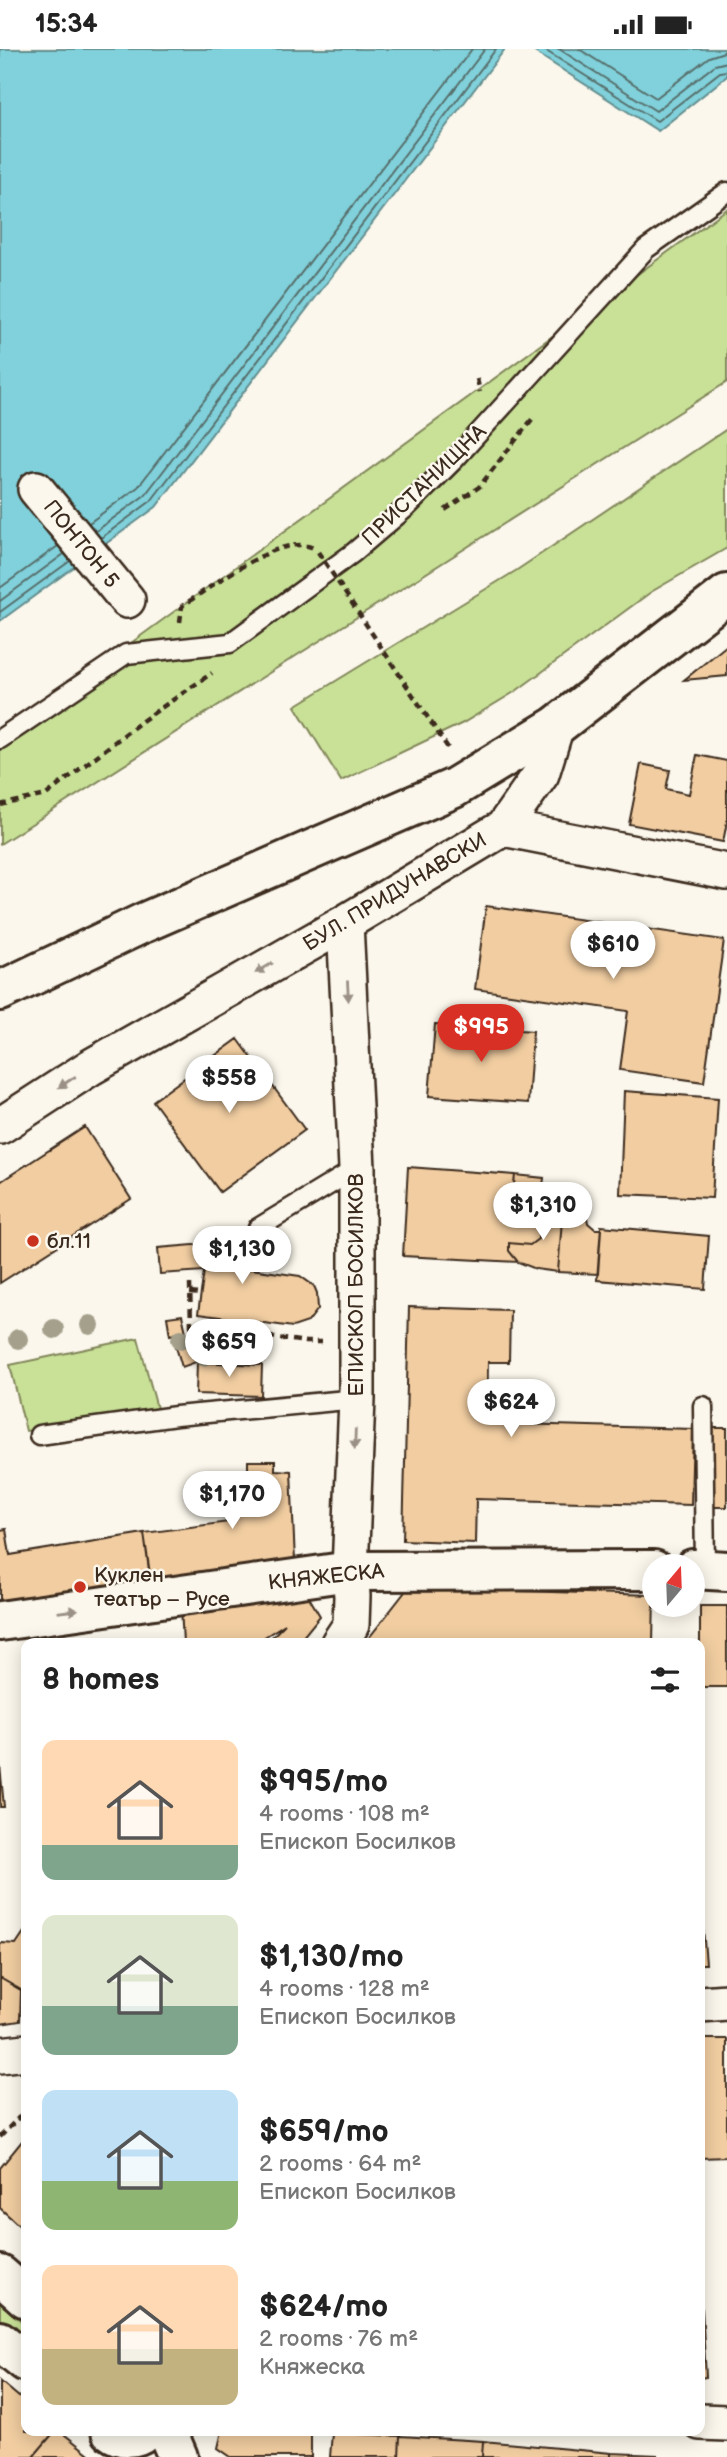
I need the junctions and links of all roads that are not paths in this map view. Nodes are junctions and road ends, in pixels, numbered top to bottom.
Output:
1 (727, 192) edge
2 (36, 489) dead end
3 (727, 593) edge
4 (127, 600) dead end
5 (556, 726) junction
6 (0, 739) edge
7 (503, 828) junction
8 (727, 872) edge
9 (345, 923) junction
10 (0, 991) edge
11 (0, 1126) edge
12 (356, 1168) junction
13 (258, 1228) dead end
14 (357, 1399) junction
15 (703, 1406) dead end
16 (39, 1435) dead end
17 (642, 1570) edge
18 (708, 1570) edge
19 (350, 1571) junction
20 (0, 1621) edge
21 (342, 1638) edge
22 (727, 2001) edge
23 (705, 2003) edge
24 (21, 2053) edge
25 (0, 2055) edge
26 (0, 2275) edge
27 (21, 2294) edge
28 (0, 2340) edge
29 (21, 2358) edge
30 (705, 2422) edge
31 (727, 2423) edge
32 (169, 2436) edge
33 (178, 2457) edge

1 - 6 lane, ПРИСТАНИЩНА
2 - 4 street, ПОНТОН 5
3 - 5 main road
5 - 7 street, БУЛ. ПРИДУНАВСКИ
5 - 10 main road
7 - 8 street
7 - 9 street, БУЛ. ПРИДУНАВСКИ
9 -> 11 street, БУЛ. ПРИДУНАВСКИ
9 -> 12 street, ЕПИСКОП БОСИЛКОВ
12 - 13 lane
12 - 14 street, ЕПИСКОП БОСИЛКОВ
14 - 16 lane
14 -> 19 street, ЕПИСКОП БОСИЛКОВ
15 - 18 lane
17 - 19 main road, КНЯЖЕСКА
20 -> 19 main road, КНЯЖЕСКА
19 - 21 street, ЕПИСКОП БОСИЛКОВ
22 - 23 street
24 - 25 street
26 - 27 main road
28 - 29 main road
30 - 31 street
32 - 33 main road

